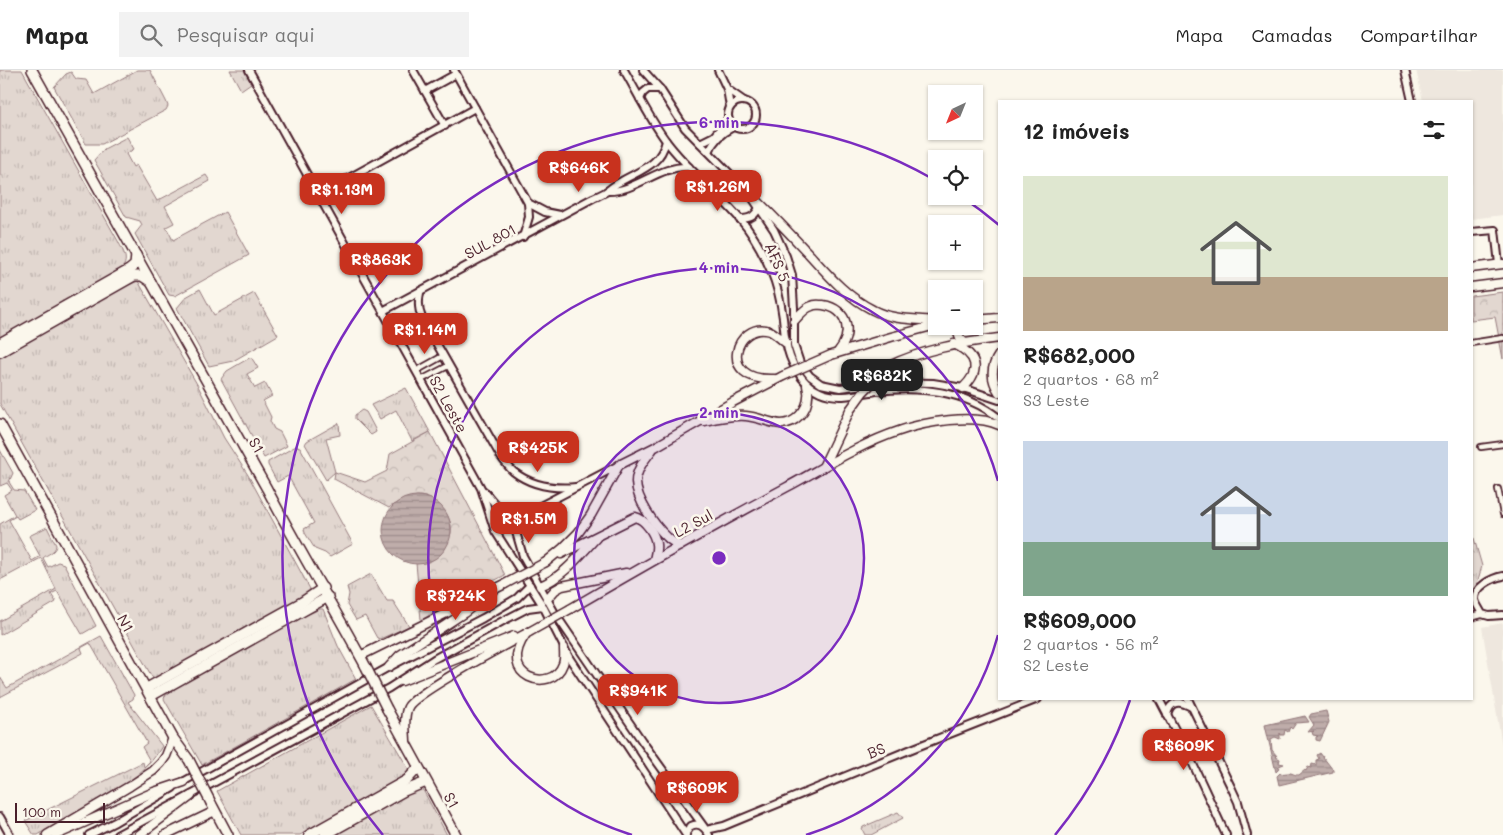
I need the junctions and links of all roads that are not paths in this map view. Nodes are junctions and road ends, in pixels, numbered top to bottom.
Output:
1 (32, 70) edge
2 (249, 70) edge
3 (413, 70) edge
4 (624, 70) edge
5 (643, 70) edge
6 (718, 70) edge
7 (1405, 70) edge
8 (455, 72) edge
9 (660, 89) junction
10 (727, 89) junction
11 (425, 91) junction
12 (640, 99) junction
13 (1412, 100) edge
14 (744, 101) junction
15 (475, 108) junction
16 (730, 108) junction
17 (728, 119) junction
18 (445, 126) junction
19 (733, 126) junction
20 (666, 141) junction
21 (700, 143) junction
22 (709, 152) junction
23 (689, 167) junction
24 (636, 173) junction
25 (640, 182) junction
26 (607, 191) junction
27 (749, 193) junction
28 (318, 196) junction
29 (528, 203) junction
30 (759, 208) junction
31 (562, 215) junction
32 (739, 219) junction
33 (1473, 232) edge
34 (523, 237) junction
35 (136, 256) junction
36 (1501, 264) edge
37 (1473, 268) edge
38 (151, 282) junction
39 (1503, 283) edge
40 (1473, 287) edge
41 (420, 292) junction
42 (383, 312) junction
43 (998, 318) edge
44 (983, 319) edge
45 (928, 320) edge
46 (794, 321) junction
47 (928, 327) edge
48 (959, 335) edge
49 (998, 338) edge
50 (1503, 338) edge
51 (964, 342) junction
52 (0, 343) edge
53 (786, 343) junction
54 (1473, 343) edge
55 (954, 344) junction
56 (0, 352) edge
57 (835, 354) junction
58 (443, 356) junction
59 (998, 358) edge
60 (448, 366) junction
61 (416, 371) junction
62 (781, 378) junction
63 (421, 380) junction
64 (807, 385) junction
65 (963, 388) junction
66 (998, 390) edge
67 (998, 400) edge
68 (998, 417) edge
69 (695, 423) junction
70 (0, 424) edge
71 (998, 424) edge
72 (1503, 444) edge
73 (654, 447) junction
74 (1481, 448) dead end
75 (619, 465) junction
76 (823, 467) junction
77 (576, 487) junction
78 (481, 488) junction
79 (1498, 489) dead end
80 (1503, 514) edge
81 (506, 517) junction
82 (492, 521) junction
83 (599, 535) junction
84 (517, 539) junction
85 (505, 545) junction
86 (680, 546) junction
87 (548, 560) junction
88 (654, 560) junction
89 (634, 572) junction
90 (1503, 576) edge
91 (530, 585) junction
92 (540, 586) junction
93 (323, 588) junction
94 (1474, 591) edge
95 (489, 592) junction
96 (328, 598) junction
97 (545, 603) junction
98 (1482, 614) junction
99 (1473, 617) edge
100 (1501, 617) edge
101 (528, 632) junction
102 (564, 648) junction
103 (360, 656) junction
104 (389, 668) junction
105 (402, 681) junction
106 (149, 692) junction
107 (1035, 700) edge
108 (1159, 700) edge
109 (1188, 700) edge
110 (617, 705) junction
111 (1192, 708) junction
112 (604, 710) junction
113 (1167, 716) junction
114 (173, 738) junction
115 (406, 744) junction
116 (418, 768) junction
117 (184, 782) junction
118 (426, 782) junction
119 (191, 796) junction
120 (213, 807) junction
121 (0, 817) edge
122 (708, 832) edge
123 (686, 834) edge
124 (10, 835) edge
125 (47, 835) edge
126 (56, 835) edge
127 (89, 835) edge
128 (117, 835) edge
129 (139, 835) edge
130 (165, 835) edge
131 (228, 835) edge
132 (309, 835) edge
133 (325, 835) edge
134 (456, 835) edge
135 (1226, 835) edge
136 (1247, 835) edge

1 - 35 highway, S1
2 - 28 main road, S2 Leste
3 - 11 main road
4 - 12 main road, AFS 5
5 - 9 main road, AFS 5
6 - 10 main road
7 - 13 main road
8 - 11 main road
8 - 15 main road
9 - 12 main road
9 - 21 main road, AFS 5
10 - 14 main road
10 - 16 main road
11 - 18 main road
12 - 20 main road, AFS 5
14 - 16 main road
14 - 19 main road
15 - 18 main road
15 - 29 main road
16 - 17 main road
17 - 19 main road
17 - 21 main road
18 - 28 main road
19 - 22 main road
20 - 23 main road, AFS 5
20 - 24 main road, SUL 801
21 - 22 main road, AFS 5
22 - 27 main road, AFS 5
23 - 25 main road, SUL 801
23 - 32 main road, AFS 5
24 - 25 main road
24 - 26 main road, SUL 801
25 - 26 main road, SUL 801
26 - 31 main road, SUL 801
27 - 30 main road, AFS 5
27 - 45 main road
28 - 42 main road, S2 Leste
29 - 31 main road
29 - 34 main road
30 - 32 main road
30 - 46 main road, AFS 5
31 - 34 main road, SUL 801
32 - 53 main road, AFS 5
33 - 36 main road
34 - 41 main road, SUL 801
35 - 38 highway, S1
35 - 52 highway
36 - 37 main road
38 - 56 highway
38 - 93 highway, S1
39 - 40 main road
41 - 42 main road, SUL 801
41 - 58 main road
42 - 61 main road, S2 Leste
43 - 44 main road
46 - 57 main road
46 - 65 main road, AFS 5
47 - 57 main road
48 - 51 main road
49 - 51 main road
50 - 54 street
51 - 55 main road
53 - 62 main road
53 - 64 main road, AFS 5
55 - 65 main road
55 - 76 main road, bridge
57 - 62 main road, bridge
58 - 60 main road
58 - 61 street
59 - 66 main road
60 - 63 street
60 - 77 main road
61 - 63 main road, S2 Leste
62 - 69 main road
63 - 78 main road, S2 Leste
64 - 68 main road
64 - 69 main road
65 - 67 main road, AFS 5
69 - 73 main road
70 - 106 highway, N1
71 - 76 main road, L2 Sul
72 - 74 street
73 - 75 main road
73 - 86 main road
75 - 77 main road
75 - 87 main road
76 - 86 main road, L2 Sul
77 - 81 main road
78 - 81 main road, S2 Leste
78 - 82 main road, S2 Leste
79 - 80 street
81 - 82 main road
81 - 84 main road, S2 Leste
82 - 85 main road, S2 Leste
83 - 87 main road
83 - 88 main road
83 - 92 main road
84 - 85 main road
84 - 92 main road, S2 Leste
85 - 91 main road, S2 Leste
86 - 88 main road, L2 Sul
87 - 95 main road, bridge
88 - 89 main road, L2 Sul
89 - 97 main road
89 - 101 main road, L2 Sul, bridge
90 - 94 main road
91 - 97 main road, S2 Leste
91 - 104 main road
92 - 97 main road, S2 Leste
93 - 96 highway, S1
93 - 106 highway
94 - 98 main road
95 - 103 main road
95 - 104 main road
96 - 103 highway, S1
96 - 106 highway
97 - 102 main road, S2 Leste
97 - 105 main road
97 - 110 main road, S2 Leste
98 - 99 main road
98 - 100 main road
101 - 102 main road
101 - 105 main road
101 - 115 main road, L2 Sul
102 - 112 main road, S2 Leste
103 - 115 highway, S1, bridge
104 - 117 main road
105 - 119 main road
106 - 114 highway, N1
107 - 122 main road, BS
108 - 113 main road
109 - 111 main road
110 - 112 main road
110 - 122 main road, S2 Leste
111 - 113 main road
111 - 136 main road
112 - 123 main road, S2 Leste
113 - 135 main road
114 - 120 highway, N1, bridge
114 - 125 main road
115 - 116 highway, S1
116 - 118 highway, S1
116 - 132 highway
117 - 126 main road
117 - 127 main road
118 - 133 highway
118 - 134 highway, S1
119 - 128 main road
119 - 129 main road
120 - 130 main road
120 - 131 highway, N1
121 - 124 main road
122 - 123 main road, BS

